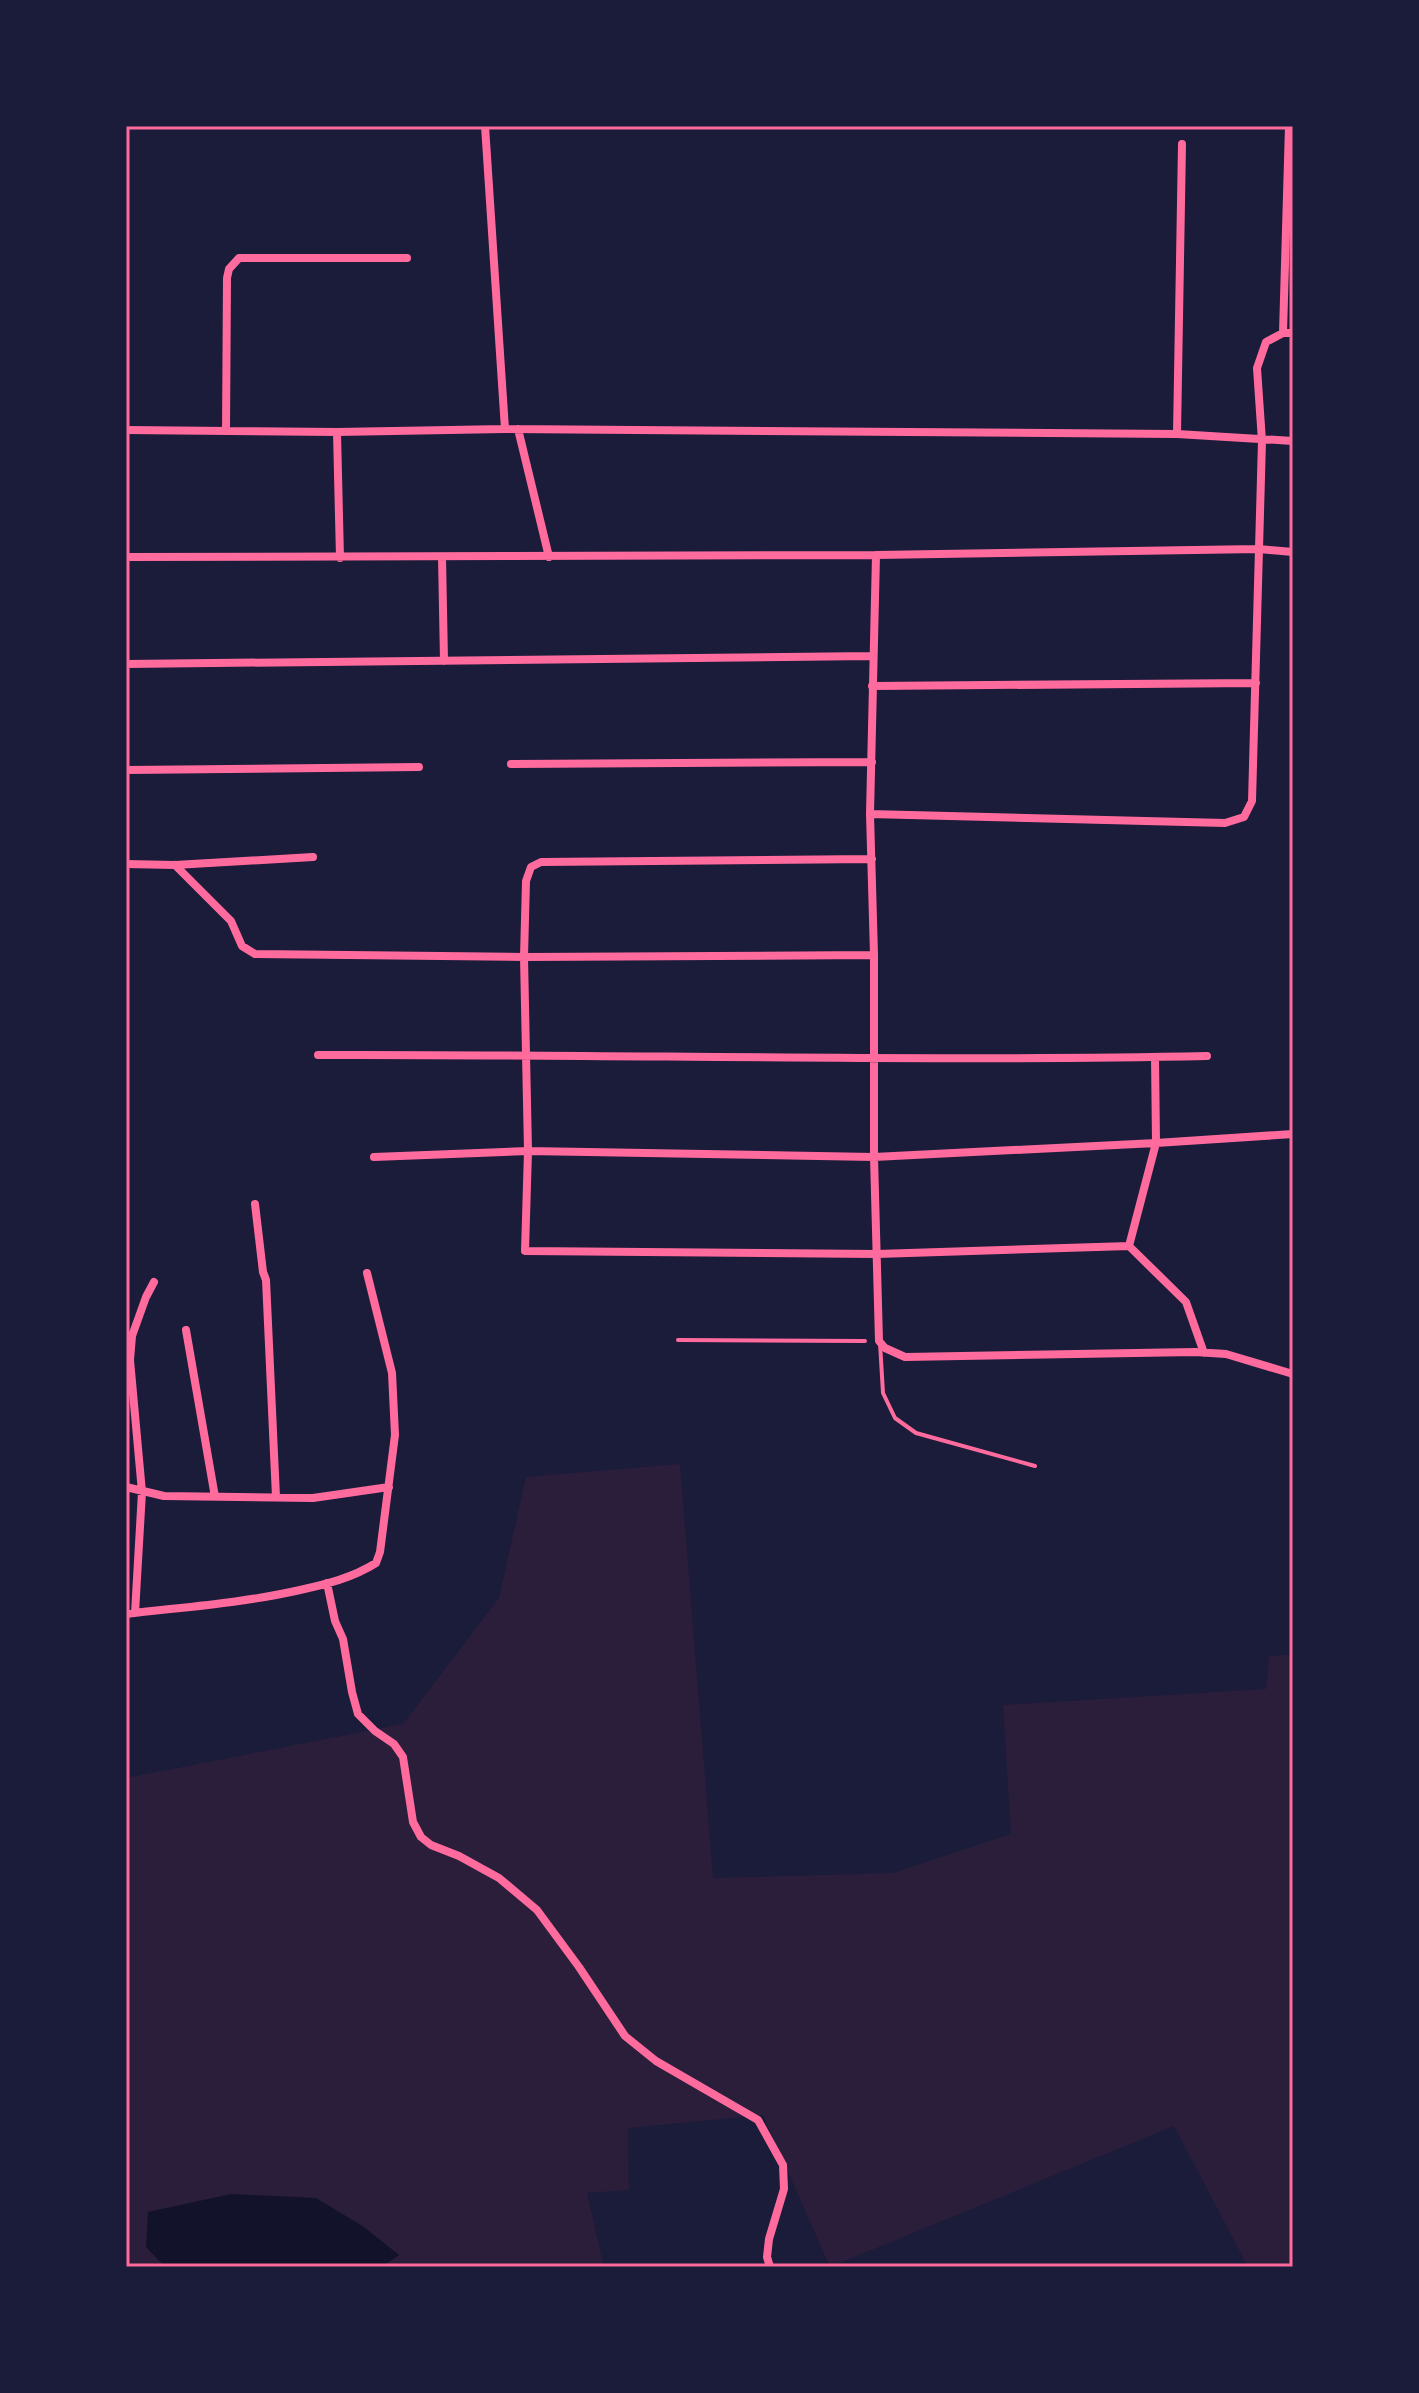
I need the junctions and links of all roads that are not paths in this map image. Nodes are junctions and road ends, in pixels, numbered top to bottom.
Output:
1 (485, 126) edge
2 (1289, 126) edge
3 (1182, 144) dead end
4 (407, 258) dead end
5 (1288, 333) edge
6 (505, 429) junction
7 (518, 429) junction
8 (126, 430) edge
9 (226, 431) junction
10 (337, 432) junction
11 (1177, 434) junction
12 (1262, 441) junction
13 (1293, 441) edge
14 (1259, 549) junction
15 (1293, 552) edge
16 (876, 555) junction
17 (126, 557) edge
18 (442, 557) junction
19 (549, 557) junction
20 (340, 558) junction
21 (872, 656) junction
22 (444, 661) junction
23 (126, 664) edge
24 (1256, 683) junction
25 (872, 686) junction
26 (872, 762) junction
27 (511, 764) dead end
28 (419, 767) dead end
29 (126, 770) edge
30 (870, 814) junction
31 (313, 857) dead end
32 (872, 859) junction
33 (126, 864) edge
34 (175, 865) junction
35 (874, 955) junction
36 (524, 957) junction
37 (526, 1054) junction
38 (318, 1055) dead end
39 (1207, 1056) dead end
40 (1155, 1057) junction
41 (874, 1058) junction
42 (1293, 1134) edge
43 (1156, 1143) junction
44 (528, 1151) junction
45 (374, 1157) dead end
46 (874, 1157) junction
47 (255, 1204) dead end
48 (1129, 1246) junction
49 (877, 1254) junction
50 (367, 1273) dead end
51 (154, 1282) dead end
52 (186, 1330) dead end
53 (879, 1341) junction
54 (1204, 1353) junction
55 (1293, 1374) edge
56 (1035, 1466) dead end
57 (126, 1487) edge
58 (389, 1487) junction
59 (142, 1492) junction
60 (215, 1497) junction
61 (276, 1497) junction
62 (327, 1583) junction
63 (130, 1613) edge
64 (770, 2267) edge

1 - 6 street
2 - 5 street
3 - 11 street
4 - 9 street
5 - 12 street
6 - 7 street
6 - 10 street
7 - 11 street
7 - 19 street
8 - 9 street
9 - 10 street
10 - 20 street
11 - 12 street
12 - 13 street
12 - 14 street
14 - 15 street
14 - 16 street
14 - 24 street
16 - 19 street
16 - 21 street
17 - 20 street
18 - 19 street
18 - 20 street
18 - 22 street
21 - 22 street
21 - 25 street
22 - 23 street
24 - 25 street
24 - 30 street
25 - 26 street
26 - 27 street
26 - 30 street
28 - 29 street
30 - 32 street
31 - 34 street
32 - 35 street
32 - 36 street
33 - 34 street
34 - 36 street
35 - 36 street
35 - 41 street
36 - 37 street
37 - 38 street
37 - 41 street
37 - 44 street
39 - 40 street
40 - 41 street
40 - 43 street
41 - 46 street
42 - 43 street
43 - 46 street
43 - 48 street
44 - 45 street
44 - 46 street
44 - 49 street
46 - 49 street
47 - 61 street
48 - 49 street
48 - 54 street
49 - 53 street
50 - 58 street
51 - 59 street
52 - 60 street
53 - 54 street
53 - 56 lane
54 - 55 street
57 - 59 street
58 - 61 street
58 - 62 street
59 - 60 street
59 - 63 street
60 - 61 street
62 - 63 street
62 - 64 street

